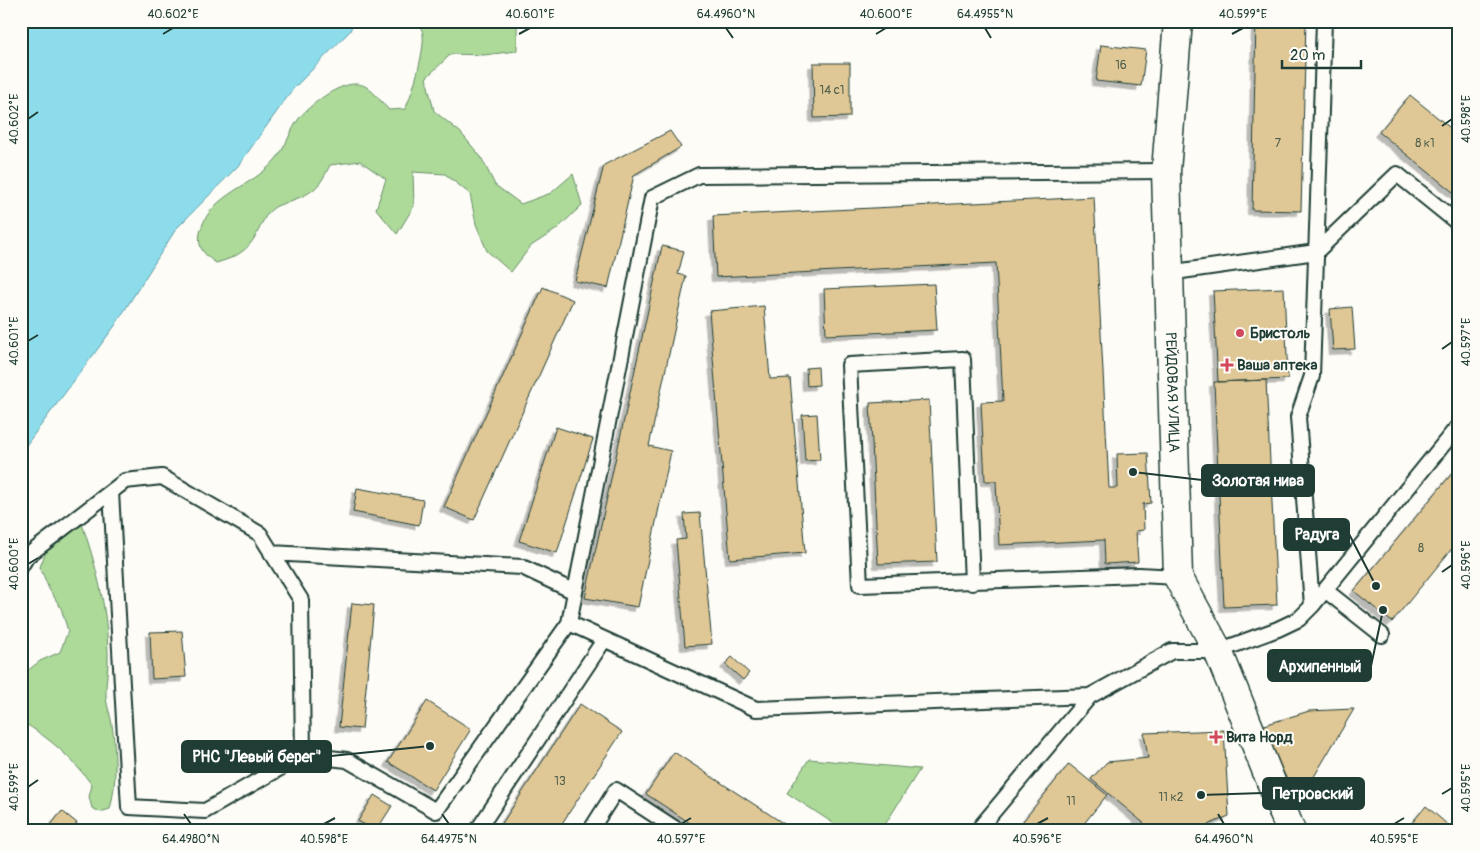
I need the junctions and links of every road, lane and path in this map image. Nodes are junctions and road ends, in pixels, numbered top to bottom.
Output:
1 (1178, 21) edge
2 (1324, 21) edge
3 (1166, 171) junction
4 (1459, 224) edge
5 (1316, 252) junction
6 (1168, 273) junction
7 (1459, 425) edge
8 (111, 492) junction
9 (271, 553) junction
10 (21, 566) edge
11 (1178, 578) junction
12 (972, 583) junction
13 (1325, 590) junction
14 (575, 592) junction
15 (1312, 606) junction
16 (569, 623) junction
17 (1382, 635) dead end
18 (604, 640) junction
19 (1218, 650) junction
20 (1090, 696) junction
21 (303, 755) junction
22 (477, 831) edge
23 (590, 831) edge
24 (679, 831) edge
25 (977, 831) edge
26 (1291, 831) edge

1 - 3 street, РЕЙДОВАЯ УЛИЦА
2 - 5 lane
3 - 6 street, РЕЙДОВАЯ УЛИЦА
3 - 14 lane
4 - 5 lane
5 - 6 lane
5 - 15 lane
6 - 11 street, РЕЙДОВАЯ УЛИЦА
7 - 13 lane
8 - 9 lane
8 - 10 lane
8 - 21 lane
9 - 14 lane
9 - 21 lane
11 - 12 lane
11 - 19 street, РЕЙДОВАЯ УЛИЦА
12 - 12 lane
13 - 15 lane
13 - 17 lane
14 - 16 lane
15 - 19 lane
16 - 18 lane
16 - 21 lane
18 - 20 lane
18 - 22 lane
19 - 20 lane
19 - 26 street, РЕЙДОВАЯ УЛИЦА
20 - 25 lane
23 - 24 lane

